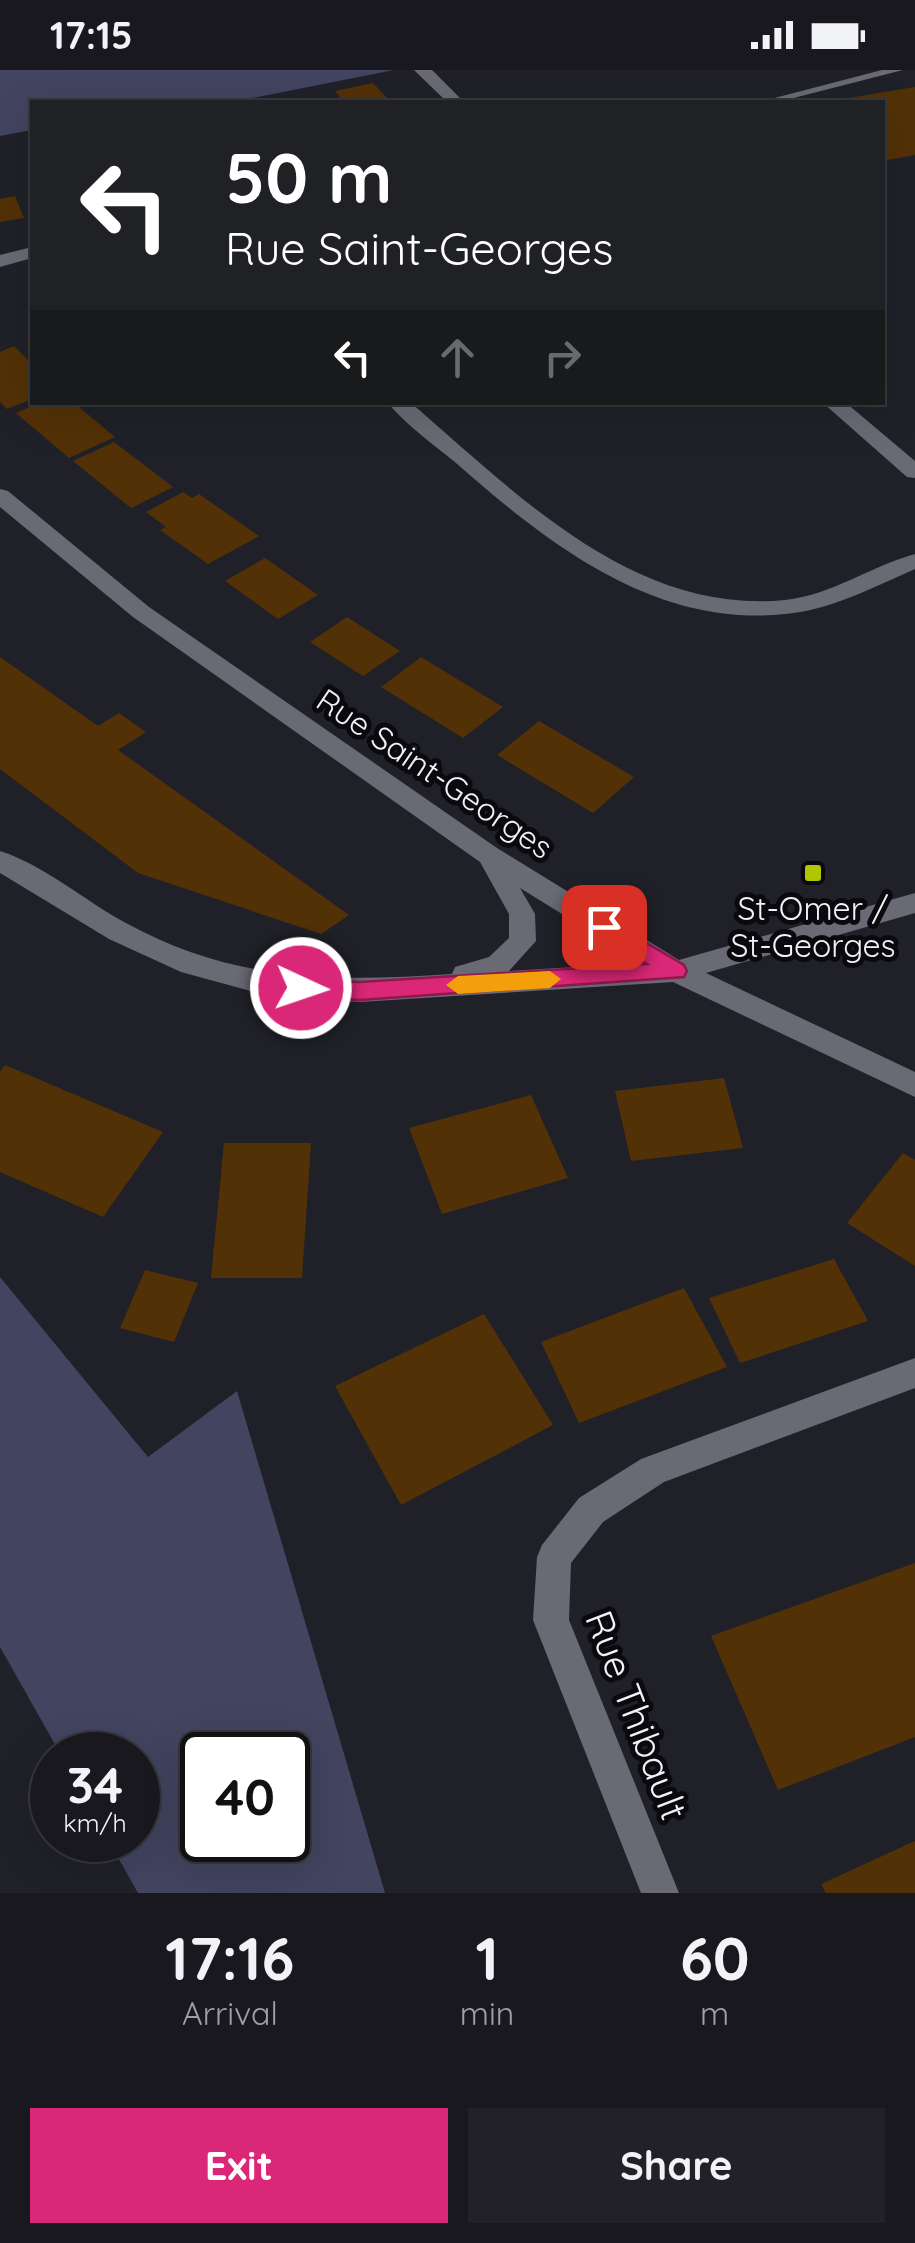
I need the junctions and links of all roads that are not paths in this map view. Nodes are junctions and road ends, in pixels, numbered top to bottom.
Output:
1 (422, 70) edge
2 (897, 70) edge
3 (454, 100) edge
4 (773, 100) edge
5 (30, 254) edge
6 (0, 261) edge
7 (401, 405) edge
8 (836, 405) edge
9 (915, 472) edge
10 (0, 496) edge
11 (915, 562) edge
12 (488, 856) junction
13 (0, 861) edge
14 (915, 902) edge
15 (676, 971) junction
16 (360, 991) junction
17 (915, 1085) edge
18 (915, 1373) edge
19 (660, 1893) edge

1 - 3 street
2 - 4 lane
5 - 6 street
7 - 11 street
8 - 9 street
10 - 12 street, Rue Saint-Georges
12 - 15 street, Rue Saint-Georges
12 - 16 street
13 - 16 street
14 - 15 street
15 - 16 street
15 - 17 street, Rue Saint-Georges
18 - 19 street, Rue Thibault

